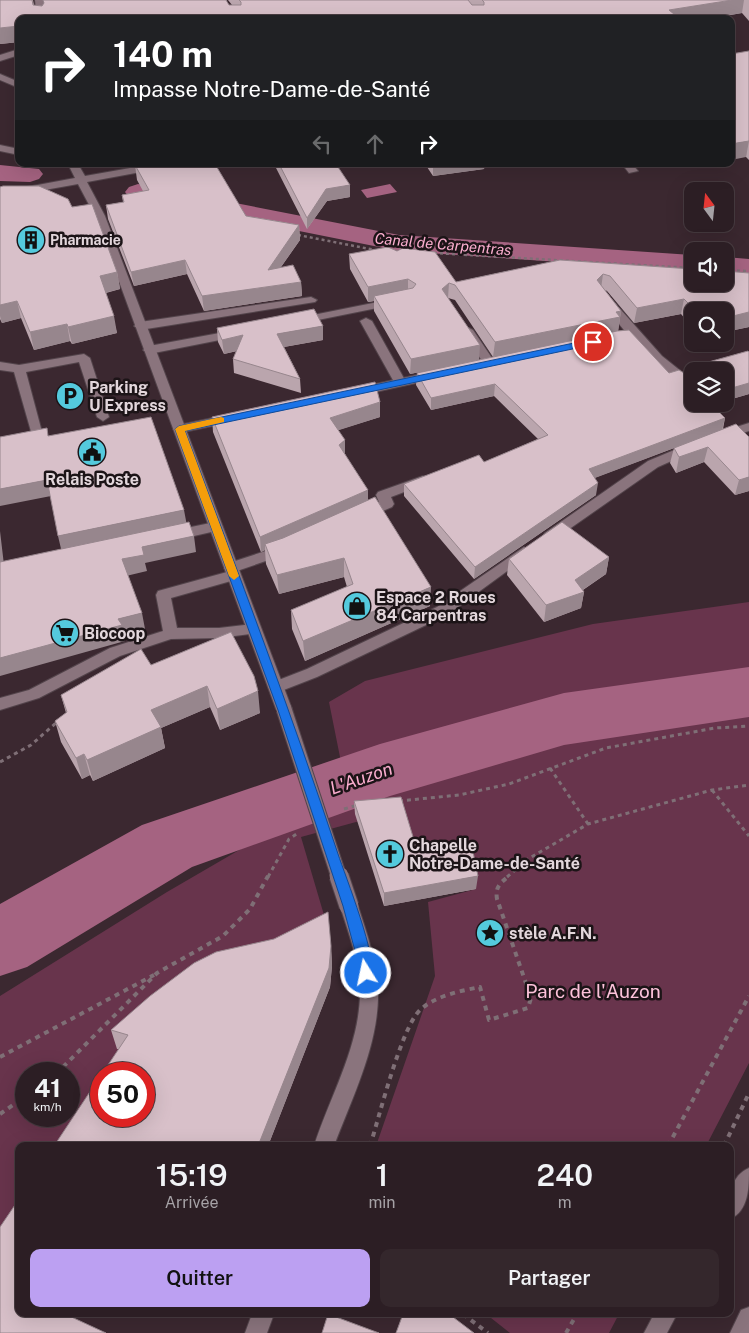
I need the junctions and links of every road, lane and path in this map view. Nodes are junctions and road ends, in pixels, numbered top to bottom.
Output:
1 (39, 0) edge
2 (41, 15) edge
3 (15, 53) edge
4 (0, 59) edge
5 (15, 61) edge
6 (3, 74) edge
7 (15, 82) edge
8 (0, 148) edge
9 (15, 151) edge
10 (74, 167) edge
11 (152, 167) edge
12 (81, 180) junction
13 (0, 195) edge
14 (294, 234) edge
15 (380, 251) edge
16 (429, 253) edge
17 (684, 268) edge
18 (734, 270) edge
19 (749, 271) edge
20 (602, 294) edge
21 (408, 299) edge
22 (311, 300) dead end
23 (460, 318) edge
24 (366, 321) dead end
25 (284, 324) edge
26 (140, 326) junction
27 (245, 332) edge
28 (635, 336) junction
29 (618, 338) edge
30 (149, 350) junction
31 (0, 366) edge
32 (472, 367) edge
33 (19, 369) junction
34 (445, 373) edge
35 (684, 380) edge
36 (400, 382) junction
37 (342, 395) edge
38 (246, 415) edge
39 (103, 417) dead end
40 (749, 427) edge
41 (179, 429) junction
42 (36, 432) edge
43 (435, 475) edge
44 (351, 519) edge
45 (215, 527) junction
46 (156, 539) edge
47 (297, 544) edge
48 (232, 571) junction
49 (253, 629) junction
50 (171, 634) junction
51 (276, 687) junction
52 (0, 704) edge
53 (60, 720) edge
54 (749, 726) edge
55 (0, 762) edge
56 (550, 768) junction
57 (749, 785) edge
58 (712, 790) junction
59 (391, 801) edge
60 (362, 804) edge
61 (339, 810) dead end
62 (588, 824) junction
63 (302, 830) dead end
64 (749, 836) edge
65 (157, 973) junction
66 (749, 996) edge
67 (0, 1057) edge
68 (68, 1062) edge
69 (749, 1093) edge
70 (15, 1104) edge
71 (0, 1114) edge
72 (325, 1142) edge
73 (371, 1142) edge
74 (670, 1142) edge
75 (726, 1142) edge
76 (749, 1178) edge
77 (734, 1202) edge
78 (262, 1317) edge
79 (467, 1317) edge
80 (575, 1317) edge
81 (664, 1317) edge
82 (749, 1318) edge
83 (256, 1333) edge
84 (488, 1333) edge
85 (566, 1333) edge
86 (655, 1333) edge
87 (741, 1333) edge

1 - 2 main road
3 - 4 main road
4 - 5 main road
6 - 7 main road
8 - 9 main road
10 - 12 main road
11 - 12 main road
12 - 13 main road
12 - 26 main road
14 - 15 path
16 - 17 path
18 - 19 path
20 - 28 main road
21 - 25 main road
22 - 26 main road
23 - 32 main road
24 - 36 main road
26 - 30 main road
27 - 30 main road
28 - 29 main road
28 - 35 main road
30 - 41 main road
31 - 33 main road
33 - 39 main road
33 - 42 main road
34 - 36 main road
36 - 37 main road
38 - 41 main road
40 - 51 main road
41 - 45 main road
43 - 44 main road
45 - 46 main road
45 - 48 main road
47 - 48 main road
48 - 49 main road
48 - 50 main road
49 - 50 main road
49 - 51 main road
50 - 52 main road
51 - 72 main road, bridge
53 - 55 path
54 - 56 path
56 - 59 path
56 - 62 path
57 - 58 path
58 - 62 path
58 - 64 path
60 - 61 path
62 - 73 path
63 - 65 path
65 - 67 path
65 - 68 path
66 - 74 path
69 - 75 path
70 - 71 path
76 - 77 main road
78 - 83 main road
79 - 84 path
80 - 85 path
81 - 86 main road
82 - 87 main road

